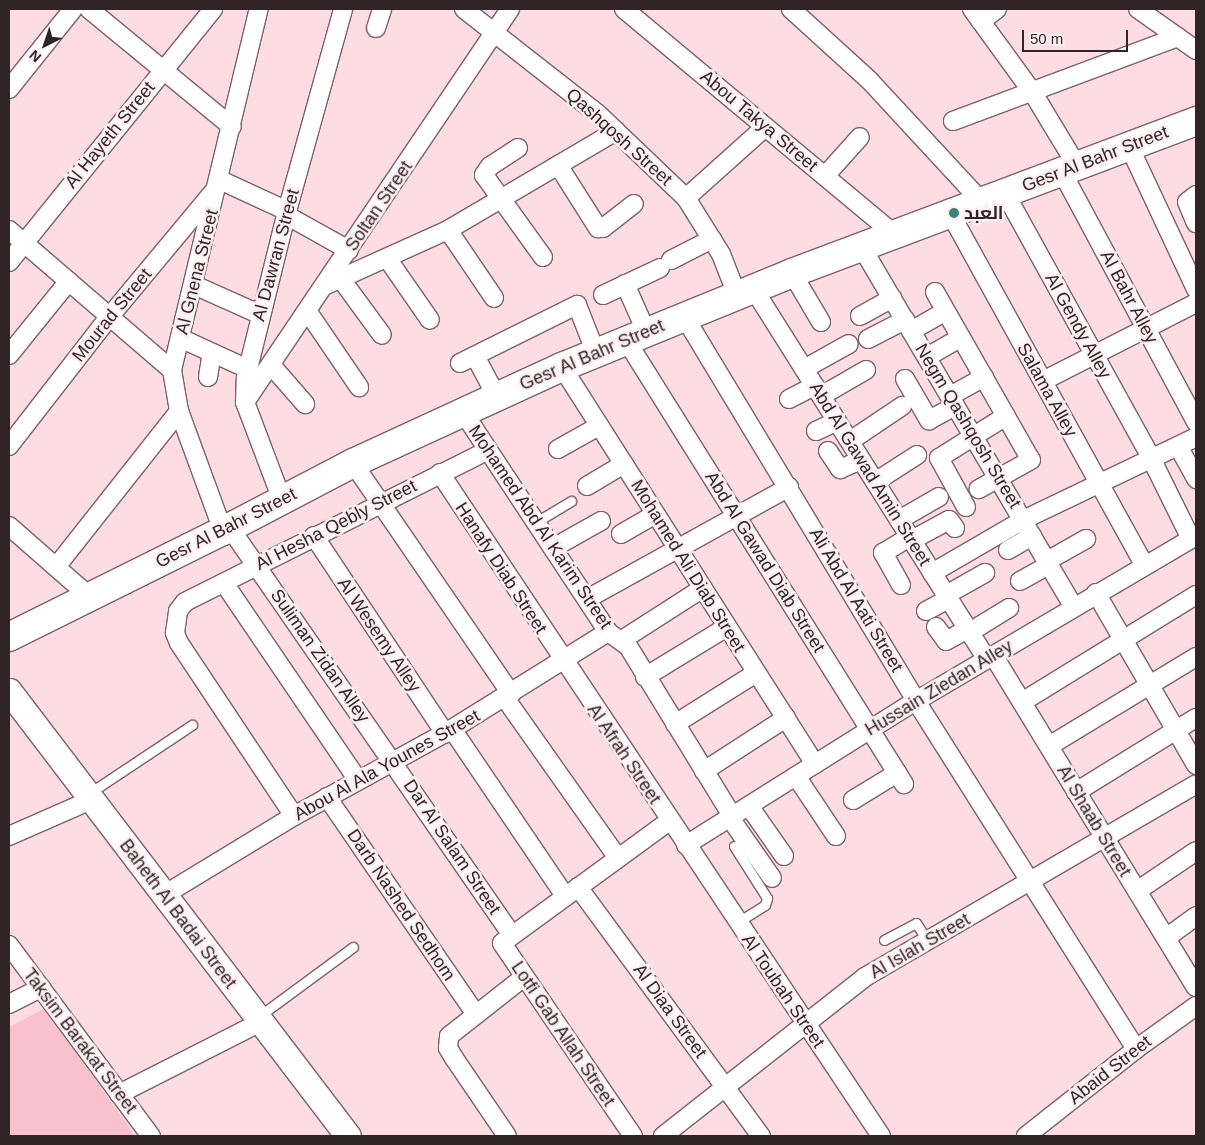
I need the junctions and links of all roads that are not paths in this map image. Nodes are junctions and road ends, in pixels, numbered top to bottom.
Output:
1 (73, 9) edge
2 (89, 9) edge
3 (213, 9) edge
4 (259, 9) edge
5 (343, 9) edge
6 (382, 9) edge
7 (464, 9) edge
8 (510, 9) edge
9 (624, 9) edge
10 (791, 9) edge
11 (997, 9) edge
12 (1138, 9) edge
13 (976, 15) edge
14 (376, 28) dead end
15 (495, 32) junction
16 (1178, 37) junction
17 (1196, 50) edge
18 (163, 70) junction
19 (9, 89) edge
20 (1033, 93) junction
21 (953, 121) dead end
22 (1196, 121) edge
23 (232, 126) junction
24 (765, 127) junction
25 (616, 131) junction
26 (860, 137) dead end
27 (1129, 146) junction
28 (518, 148) dead end
29 (558, 165) junction
30 (1069, 169) junction
31 (825, 176) junction
32 (220, 183) junction
33 (1196, 195) edge
34 (993, 197) junction
35 (686, 198) junction
36 (502, 199) junction
37 (634, 204) dead end
38 (287, 213) junction
39 (950, 214) junction
40 (1196, 223) edge
41 (9, 230) edge
42 (448, 230) junction
43 (894, 234) junction
44 (712, 239) junction
45 (24, 242) junction
46 (861, 246) junction
47 (349, 250) junction
48 (543, 257) dead end
49 (387, 258) junction
50 (9, 262) edge
51 (792, 273) junction
52 (69, 281) junction
53 (333, 282) junction
54 (625, 284) junction
55 (194, 285) junction
56 (745, 292) junction
57 (935, 292) dead end
58 (603, 295) dead end
59 (494, 298) dead end
60 (892, 298) junction
61 (1196, 301) edge
62 (946, 311) junction
63 (308, 312) junction
64 (261, 314) junction
65 (110, 316) junction
66 (684, 316) junction
67 (860, 316) dead end
68 (430, 320) dead end
69 (821, 322) dead end
70 (908, 326) junction
71 (1145, 327) junction
72 (382, 335) dead end
73 (636, 335) junction
74 (961, 337) junction
75 (180, 338) junction
76 (868, 339) dead end
77 (849, 344) dead end
78 (212, 353) junction
79 (596, 353) junction
80 (1094, 354) junction
81 (9, 355) edge
82 (927, 357) junction
83 (271, 365) junction
84 (562, 367) junction
85 (248, 369) junction
86 (804, 369) junction
87 (172, 370) junction
88 (866, 370) dead end
89 (208, 377) dead end
90 (984, 377) junction
91 (905, 378) dead end
92 (1042, 381) junction
93 (359, 387) dead end
94 (818, 391) junction
95 (497, 397) junction
96 (789, 399) dead end
97 (953, 401) junction
98 (245, 402) junction
99 (305, 404) dead end
100 (902, 406) dead end
101 (179, 411) junction
102 (463, 412) junction
103 (1006, 416) junction
104 (837, 421) junction
105 (1196, 422) edge
106 (599, 426) junction
107 (816, 431) dead end
108 (973, 436) junction
109 (1196, 437) edge
110 (850, 441) junction
111 (9, 446) edge
112 (1178, 446) junction
113 (558, 449) dead end
114 (488, 450) junction
115 (828, 451) dead end
116 (918, 454) dead end
117 (1151, 458) junction
118 (861, 460) junction
119 (353, 463) junction
120 (624, 464) junction
121 (440, 473) junction
122 (999, 479) junction
123 (1196, 479) edge
124 (875, 482) junction
125 (1099, 482) junction
126 (587, 486) dead end
127 (788, 486) junction
128 (979, 489) dead end
129 (938, 497) dead end
130 (282, 500) junction
131 (571, 501) dead end
132 (380, 503) junction
133 (966, 507) dead end
134 (655, 514) junction
135 (736, 516) junction
136 (899, 520) junction
137 (1023, 520) junction
138 (601, 521) dead end
139 (536, 522) junction
140 (9, 526) edge
141 (955, 528) dead end
142 (227, 529) junction
143 (621, 534) dead end
144 (314, 536) junction
145 (1032, 536) junction
146 (911, 538) junction
147 (1086, 538) dead end
148 (1194, 538) edge
149 (553, 548) junction
150 (677, 549) junction
151 (1008, 550) dead end
152 (1048, 563) junction
153 (257, 565) junction
154 (1144, 566) junction
155 (56, 567) junction
156 (932, 573) junction
157 (985, 573) dead end
158 (1020, 581) dead end
159 (224, 582) junction
160 (901, 585) dead end
161 (703, 588) junction
162 (1096, 594) junction
163 (1196, 595) edge
164 (89, 596) junction
165 (948, 597) junction
166 (587, 599) junction
167 (1074, 606) junction
168 (1009, 608) dead end
169 (926, 612) dead end
170 (727, 627) junction
171 (936, 627) dead end
172 (969, 630) junction
173 (615, 636) junction
174 (9, 637) edge
175 (1123, 640) junction
176 (990, 657) junction
177 (1196, 657) edge
178 (562, 662) junction
179 (756, 672) junction
180 (645, 677) junction
181 (1150, 685) junction
182 (9, 691) edge
183 (508, 696) junction
184 (916, 701) junction
185 (1022, 702) junction
186 (786, 718) junction
187 (1196, 718) edge
188 (675, 724) junction
189 (192, 725) dead end
190 (871, 730) junction
191 (448, 731) junction
192 (1177, 731) junction
193 (1049, 746) junction
194 (392, 760) junction
195 (815, 764) junction
196 (1196, 765) edge
197 (704, 771) junction
198 (796, 776) junction
199 (358, 780) junction
200 (1196, 784) edge
201 (1076, 792) junction
202 (89, 797) junction
203 (327, 798) junction
204 (853, 800) dead end
205 (749, 806) junction
206 (294, 816) junction
207 (731, 817) junction
208 (669, 821) junction
209 (9, 836) edge
210 (836, 836) dead end
211 (1105, 838) junction
212 (686, 845) junction
213 (734, 846) dead end
214 (1196, 851) edge
215 (784, 856) dead end
216 (618, 858) junction
217 (772, 878) dead end
218 (1030, 882) junction
219 (572, 891) junction
220 (1137, 891) junction
221 (164, 895) junction
222 (1196, 916) edge
223 (738, 922) junction
224 (511, 934) junction
225 (1166, 938) junction
226 (884, 940) dead end
227 (927, 940) junction
228 (9, 945) edge
229 (353, 947) dead end
230 (524, 977) junction
231 (1196, 987) edge
232 (41, 988) junction
233 (9, 1004) edge
234 (1196, 1006) edge
235 (475, 1013) junction
236 (259, 1020) junction
237 (807, 1026) junction
238 (1136, 1049) junction
239 (726, 1088) junction
240 (119, 1094) junction
241 (151, 1136) edge
242 (348, 1136) edge
243 (507, 1136) edge
244 (633, 1136) edge
245 (663, 1136) edge
246 (761, 1136) edge
247 (881, 1136) edge
248 (1026, 1136) edge

1 - 19 street
2 - 18 street
3 - 18 street, Al Hayeth Street
4 - 23 street, Al Gnena Street
5 - 38 street, Al Dawran Street
6 - 14 street
7 - 15 street, Qashqosh Street
8 - 15 street, Soltan Street
9 - 24 street, Abou Takya Street
10 - 34 street, Al Gendy Alley
11 - 13 street
12 - 16 street
13 - 20 street, Al Bahr Alley
15 - 25 street, Qashqosh Street
15 - 47 street, Soltan Street
16 - 17 street
16 - 20 street
18 - 23 street
18 - 45 street, Al Hayeth Street
20 - 21 street
20 - 30 street, Al Bahr Alley
22 - 27 main road, Gesr Al Bahr Street
23 - 32 street, Al Gnena Street
24 - 31 street, Abou Takya Street
24 - 35 street
25 - 29 street
25 - 35 street, Qashqosh Street
26 - 31 street
27 - 30 main road, Gesr Al Bahr Street
27 - 61 street
28 - 36 street
29 - 36 street
29 - 37 street
30 - 34 main road, Gesr Al Bahr Street
30 - 71 street, Al Bahr Alley
31 - 43 street, Abou Takya Street
32 - 38 street
32 - 55 street, Al Gnena Street
32 - 65 street, Mourad Street
33 - 40 street
34 - 39 main road, Gesr Al Bahr Street
34 - 80 street, Al Gendy Alley
35 - 44 street, Qashqosh Street
36 - 42 street
36 - 48 street
38 - 47 street
38 - 64 street, Al Dawran Street
39 - 43 main road, Gesr Al Bahr Street
39 - 92 street, Salama Alley
41 - 45 street
42 - 49 street
42 - 59 street
43 - 46 main road, Gesr Al Bahr Street
44 - 54 street
44 - 56 street, Qashqosh Street
45 - 50 street, Al Hayeth Street
45 - 52 street
46 - 51 main road, Gesr Al Bahr Street
46 - 60 street, Negm Qashqosh Street
47 - 53 street, Soltan Street
49 - 53 street
49 - 68 street
51 - 56 main road, Gesr Al Bahr Street
51 - 69 street
52 - 65 street
52 - 81 street
53 - 63 street, Soltan Street
53 - 72 street
54 - 58 street
54 - 73 street, Abd Al Gawad Diab Street
55 - 64 street
55 - 75 street, Al Gnena Street
56 - 66 main road, Gesr Al Bahr Street
56 - 86 street, Abd Al Gawad Amin Street
57 - 62 street
60 - 67 street
60 - 70 street, Negm Qashqosh Street
61 - 71 street
62 - 70 street
62 - 74 street
63 - 83 street, Soltan Street
63 - 93 street
64 - 85 street, Al Dawran Street
65 - 87 street
65 - 111 street, Mourad Street
66 - 73 main road, Gesr Al Bahr Street
66 - 127 street, Ali Abd Al Aati Street
70 - 76 street
70 - 82 street, Negm Qashqosh Street
71 - 80 street
71 - 105 street, Al Bahr Alley
73 - 79 main road, Gesr Al Bahr Street
73 - 135 street, Abd Al Gawad Diab Street
74 - 82 street
74 - 90 street
75 - 78 street
75 - 87 street, Al Gnena Street
77 - 86 street
78 - 85 street
78 - 89 street
79 - 84 main road, Gesr Al Bahr Street
79 - 95 street
80 - 92 street
80 - 117 street, Al Gendy Alley
82 - 97 street, Negm Qashqosh Street
83 - 98 street, Soltan Street
83 - 99 street
84 - 95 main road, Gesr Al Bahr Street
84 - 106 street, Mohamed Ali Diab Street
85 - 98 street, Al Dawran Street
86 - 94 street, Abd Al Gawad Amin Street
87 - 101 street, Al Gnena Street
88 - 94 street
90 - 97 street
90 - 103 street
91 - 97 street
92 - 125 street, Salama Alley
94 - 96 street
94 - 104 street, Abd Al Gawad Amin Street
95 - 102 main road, Gesr Al Bahr Street
97 - 108 street, Negm Qashqosh Street
98 - 130 street, Al Dawran Street
100 - 110 street
101 - 142 street, Al Gnena Street
101 - 155 street
102 - 114 street, Mohamed Abd Al Karim Street
102 - 119 main road, Gesr Al Bahr Street
103 - 108 street
103 - 122 street
104 - 107 street
104 - 110 street, Abd Al Gawad Amin Street
106 - 113 street
106 - 120 street, Mohamed Ali Diab Street
108 - 122 street, Negm Qashqosh Street
108 - 133 street
109 - 112 street
110 - 118 street, Abd Al Gawad Amin Street
112 - 117 street
112 - 123 street
114 - 121 street, Al Hesha Qebly Street
114 - 139 street, Mohamed Abd Al Karim Street
115 - 118 street
116 - 124 street
117 - 125 street
117 - 148 street, Al Gendy Alley
118 - 124 street, Abd Al Gawad Amin Street
119 - 130 main road, Gesr Al Bahr Street
119 - 132 street
120 - 126 street
120 - 134 street, Mohamed Ali Diab Street
121 - 132 street, Al Hesha Qebly Street
121 - 178 street, Hanafy Diab Street
122 - 128 street
122 - 137 street, Negm Qashqosh Street
124 - 136 street, Abd Al Gawad Amin Street
125 - 137 street
125 - 154 street, Salama Alley
127 - 135 street
127 - 184 street, Ali Abd Al Aati Street
129 - 136 street
130 - 142 main road, Gesr Al Bahr Street
131 - 139 lane
132 - 144 street, Al Hesha Qebly Street
132 - 183 street
134 - 143 street
134 - 150 street, Mohamed Ali Diab Street
135 - 150 street
135 - 190 street, Abd Al Gawad Diab Street
136 - 146 street, Abd Al Gawad Amin Street
137 - 145 street, Negm Qashqosh Street
137 - 156 street
138 - 149 street
139 - 149 street, Mohamed Abd Al Karim Street
140 - 155 street
141 - 146 street
142 - 153 street, Suliman Zidan Alley
142 - 164 main road, Gesr Al Bahr Street
144 - 153 street, Al Hesha Qebly Street
144 - 191 street, Al Wesemy Alley
145 - 151 street
145 - 152 street, Negm Qashqosh Street
146 - 156 street, Abd Al Gawad Amin Street
146 - 160 street
147 - 152 street
148 - 154 street, Hussain Ziedan Alley
149 - 166 street, Mohamed Abd Al Karim Street
150 - 161 street, Mohamed Ali Diab Street
150 - 166 street
152 - 158 street
152 - 167 street, Negm Qashqosh Street
153 - 159 street, Al Hesha Qebly Street
153 - 194 street, Suliman Zidan Alley
154 - 162 street, Hussain Ziedan Alley
155 - 164 street
156 - 165 street, Abd Al Gawad Amin Street
157 - 165 street
159 - 199 street
159 - 206 street, Al Hesha Qebly Street
161 - 170 street, Mohamed Ali Diab Street
161 - 173 street, Abou Al Ala Younes Street
162 - 167 street, Hussain Ziedan Alley
162 - 175 street
163 - 175 street
164 - 174 main road, Gesr Al Bahr Street
165 - 169 street
165 - 172 street, Abd Al Gawad Amin Street
166 - 173 street, Mohamed Abd Al Karim Street
167 - 176 street, Hussain Ziedan Alley
168 - 172 street
170 - 179 street, Mohamed Ali Diab Street
170 - 180 street
171 - 172 street
172 - 176 street, Abd Al Gawad Amin Street
173 - 178 street, Abou Al Ala Younes Street
173 - 180 street, Mohamed Abd Al Karim Street
175 - 181 street
175 - 185 street
176 - 184 street, Hussain Ziedan Alley
176 - 185 street, Al Shaab Street
177 - 181 street
178 - 183 street, Abou Al Ala Younes Street
178 - 208 street, Al Afrah Street
179 - 186 street, Mohamed Ali Diab Street
179 - 188 street
180 - 188 street, Mohamed Abd Al Karim Street
181 - 192 street
181 - 193 street
182 - 202 street, Baheth Al Badai Street
183 - 191 street, Abou Al Ala Younes Street
183 - 216 street
184 - 190 street, Hussain Ziedan Alley
184 - 218 street, Ali Abd Al Aati Street
185 - 193 street, Al Shaab Street
186 - 195 street, Mohamed Ali Diab Street
186 - 197 street
187 - 192 street
188 - 197 street, Mohamed Abd Al Karim Street
189 - 202 lane
190 - 195 street, Hussain Ziedan Alley
190 - 204 street, Abd Al Gawad Diab Street
191 - 194 street, Abou Al Ala Younes Street
191 - 219 street, Al Wesemy Alley
192 - 196 street
192 - 201 street
193 - 201 street, Al Shaab Street
194 - 199 street, Abou Al Ala Younes Street
194 - 224 street, Dar Al Salam Street
195 - 198 street, Hussain Ziedan Alley
197 - 207 street, Mohamed Abd Al Karim Street
198 - 205 street, Hussain Ziedan Alley
198 - 210 street
199 - 203 street, Abou Al Ala Younes Street
200 - 211 street, Al Islah Street
201 - 211 street, Al Shaab Street
202 - 209 street
202 - 221 street, Baheth Al Badai Street
203 - 206 street, Abou Al Ala Younes Street
203 - 235 street, Darb Nashed Sedhom
205 - 207 street, Hussain Ziedan Alley
205 - 215 street
206 - 221 street, Abou Al Ala Younes Street
207 - 212 street, Hussain Ziedan Alley
207 - 217 street, Mohamed Abd Al Karim Street
208 - 212 street, Al Afrah Street
208 - 216 street
211 - 218 street, Al Islah Street
211 - 220 street, Al Shaab Street
212 - 223 street, Al Toubah Street
213 - 223 lane
214 - 220 street
216 - 219 street
218 - 227 street, Al Islah Street
218 - 238 street, Ali Abd Al Aati Street
219 - 224 street
219 - 239 street, Al Diaa Street
220 - 225 street, Al Shaab Street
221 - 236 street, Baheth Al Badai Street
222 - 225 street
223 - 237 street, Al Toubah Street
224 - 230 street, Lotfi Gab Allah Street
225 - 231 street, Al Shaab Street
226 - 227 lane
227 - 237 street, Al Islah Street
228 - 232 street, Taksim Barakat Street
229 - 236 lane
230 - 235 street
230 - 244 street, Lotfi Gab Allah Street
232 - 233 street
232 - 240 street, Taksim Barakat Street
234 - 238 street, Abaid Street
235 - 243 street
236 - 240 street
236 - 242 street, Baheth Al Badai Street
237 - 239 street, Al Islah Street
237 - 247 street, Al Toubah Street
238 - 248 street, Abaid Street
239 - 245 street, Al Islah Street
239 - 246 street, Al Diaa Street
240 - 241 street, Taksim Barakat Street

